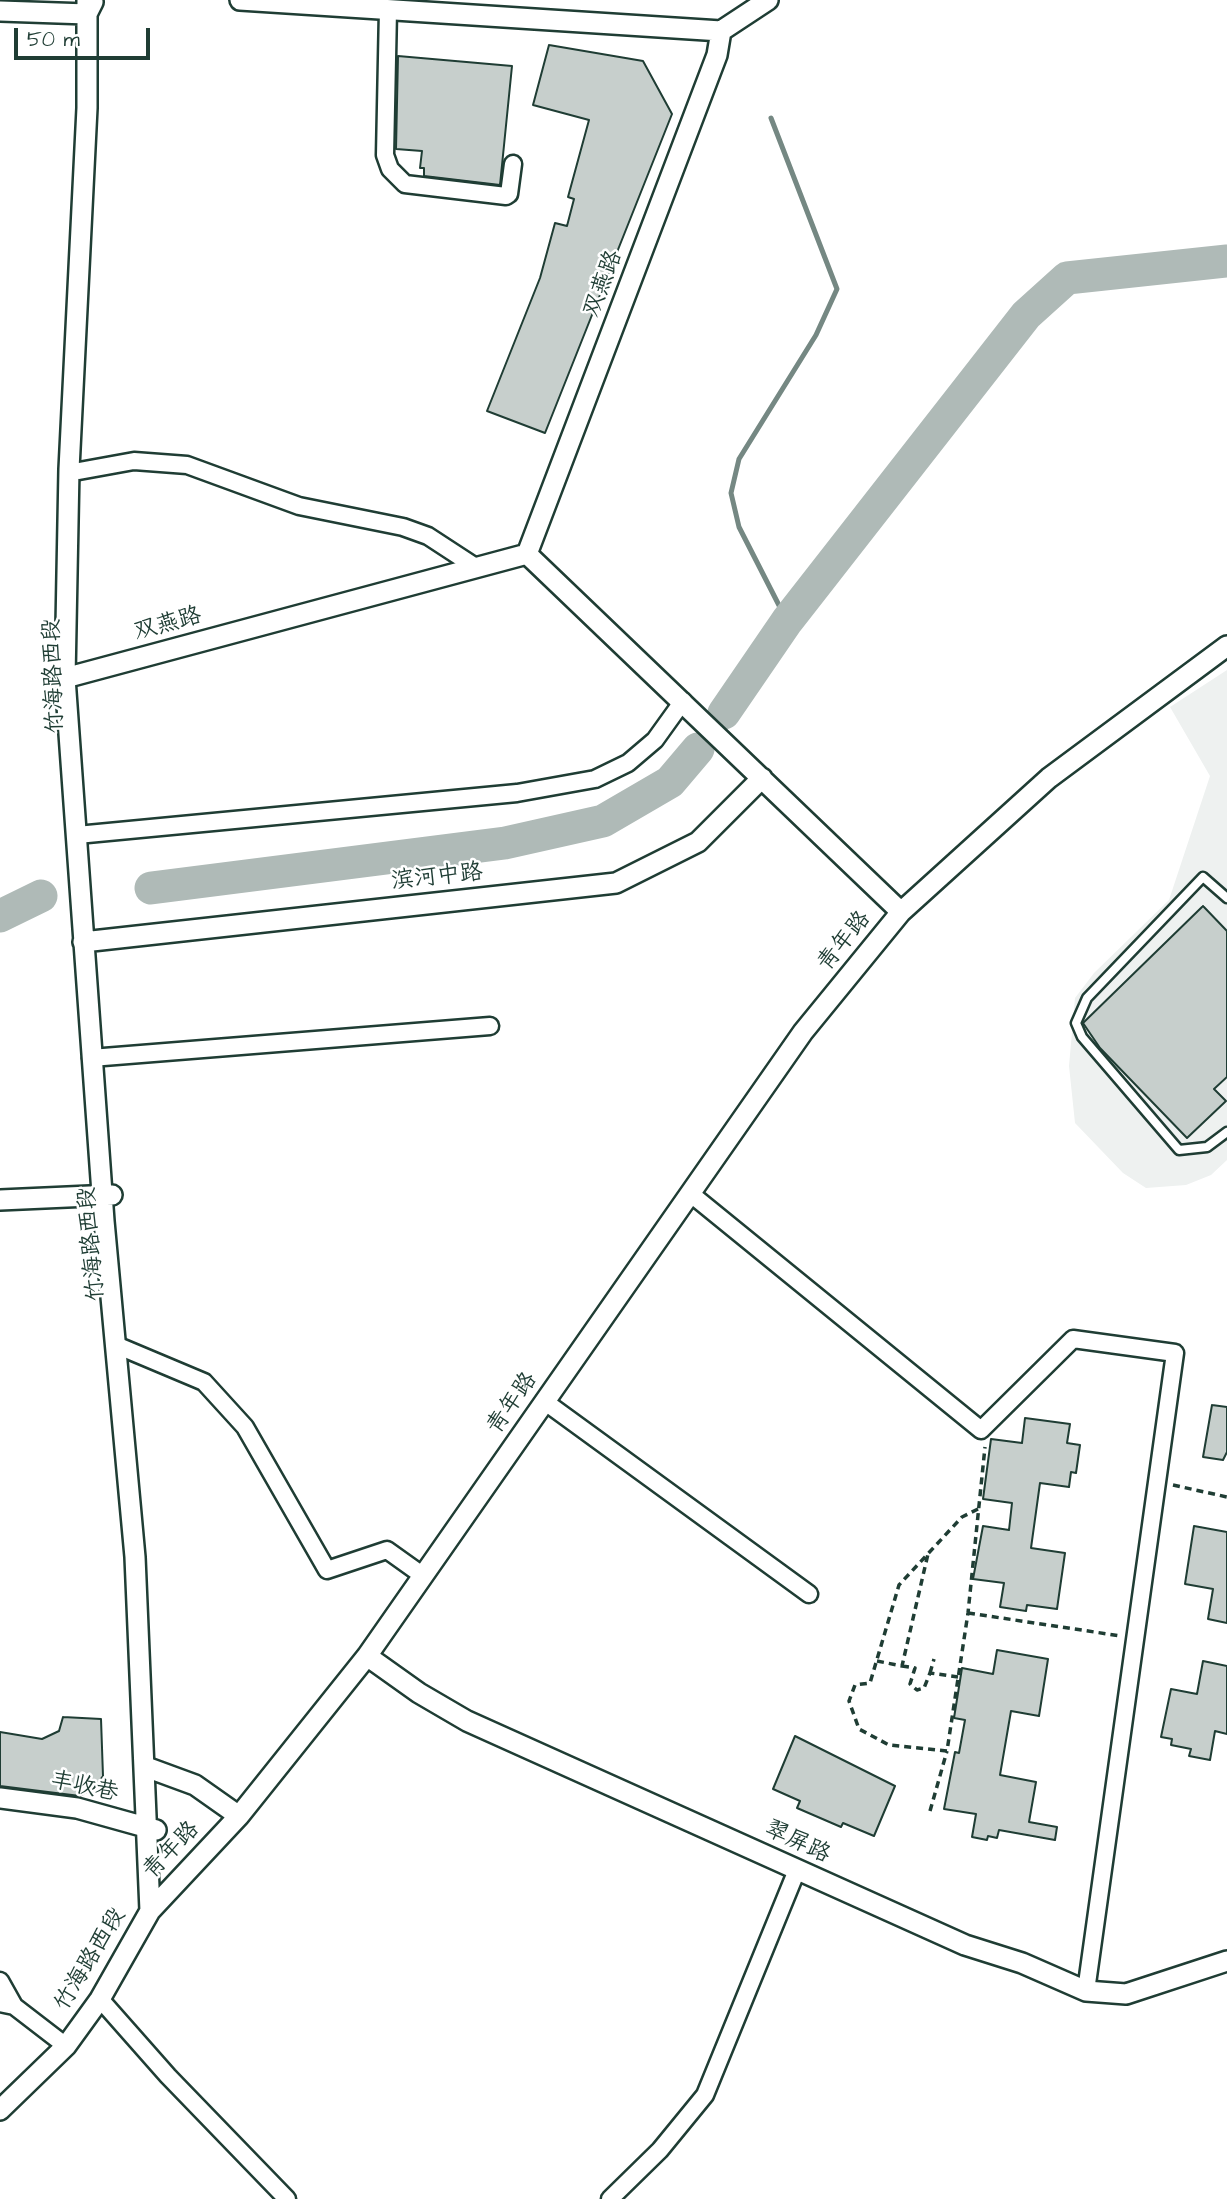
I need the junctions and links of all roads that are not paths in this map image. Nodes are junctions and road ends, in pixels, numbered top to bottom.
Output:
1 (240, 0) edge
2 (768, 0) edge
3 (92, 4) edge
4 (387, 10) junction
5 (0, 11) edge
6 (721, 31) junction
7 (513, 164) dead end
8 (74, 470) junction
9 (527, 554) junction
10 (477, 568) junction
11 (1227, 646) edge
12 (70, 677) junction
13 (682, 701) junction
14 (762, 778) junction
15 (83, 835) junction
16 (1227, 898) edge
17 (901, 912) junction
18 (89, 941) junction
19 (491, 1026) dead end
20 (97, 1057) junction
21 (1227, 1132) edge
22 (691, 1194) junction
23 (107, 1195) junction
24 (0, 1200) edge
25 (121, 1348) junction
26 (544, 1401) junction
27 (422, 1576) junction
28 (809, 1594) dead end
29 (367, 1656) junction
30 (152, 1769) junction
31 (0, 1798) edge
32 (239, 1816) junction
33 (152, 1829) junction
34 (797, 1870) junction
35 (155, 1905) junction
36 (1227, 1961) edge
37 (0, 1981) edge
38 (1086, 1991) junction
39 (100, 1999) junction
40 (7, 2005) edge
41 (66, 2046) junction
42 (0, 2109) edge
43 (287, 2199) edge
44 (610, 2199) edge

1 - 4 street
2 - 6 street
3 - 5 street
3 - 8 street, 竹海路西段
4 - 6 street
4 - 7 street
6 - 9 street, 双燕路
8 - 10 street
8 - 12 street, 竹海路西段
9 - 10 street, 双燕路
9 - 13 street
10 - 12 street, 双燕路
11 - 17 street, 青年路
12 - 15 street, 竹海路西段
13 - 14 street, 青年路
13 - 15 street
14 - 17 street, 青年路
14 - 18 street, 滨河中路
15 - 18 street, 竹海路西段
16 - 21 lane
17 - 22 street, 青年路
18 - 20 street, 竹海路西段
19 - 20 street
20 - 23 street, 竹海路西段
22 - 26 street, 青年路
22 - 38 street
23 - 24 street
23 - 25 street, 竹海路西段
25 - 27 street
25 - 30 street, 竹海路西段
26 - 27 street, 青年路
26 - 28 street
27 - 29 street, 青年路
29 - 32 street, 青年路
29 - 34 street, 翠屏路
30 - 32 street
30 - 33 street, 竹海路西段
31 - 33 street, 丰收巷
32 - 35 street, 青年路
33 - 35 street, 竹海路西段
34 - 38 street, 翠屏路
34 - 44 street
35 - 39 street, 竹海路西段
36 - 38 street, 翠屏路
37 - 40 street
39 - 41 street, 竹海路西段
39 - 43 street
40 - 41 street
41 - 42 street, 竹海路西段

